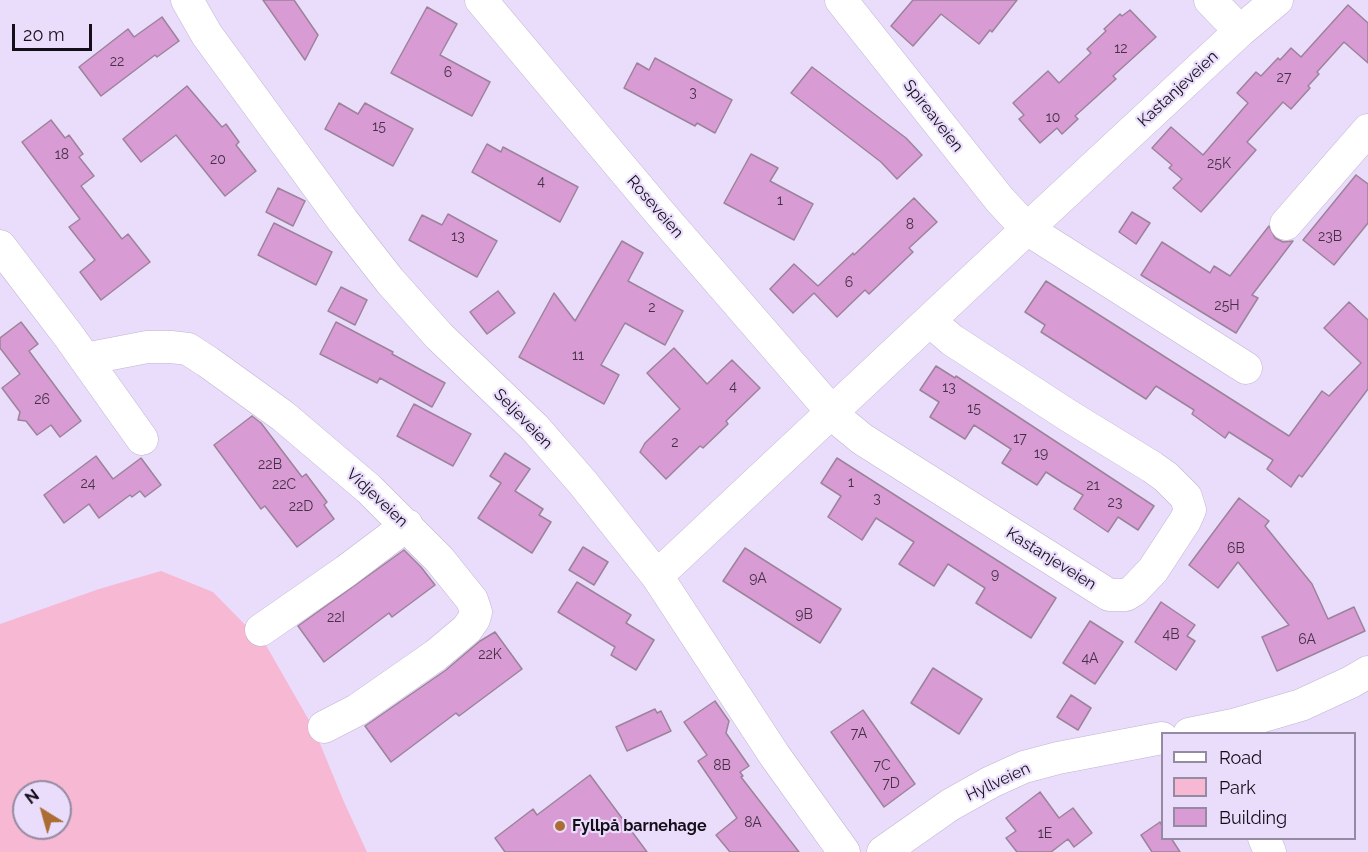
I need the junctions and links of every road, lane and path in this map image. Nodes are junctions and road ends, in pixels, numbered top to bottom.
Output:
1 (187, 0) edge
2 (481, 0) edge
3 (841, 0) edge
4 (1210, 0) edge
5 (1277, 0) edge
6 (1240, 31) junction
7 (1368, 130) edge
8 (1286, 224) dead end
9 (1027, 229) junction
10 (0, 246) edge
11 (930, 321) junction
12 (86, 359) junction
13 (1246, 368) dead end
14 (832, 412) junction
15 (142, 439) dead end
16 (407, 525) junction
17 (657, 576) junction
18 (261, 630) dead end
19 (1368, 672) edge
20 (324, 728) dead end
21 (1221, 731) edge
22 (1161, 738) edge
23 (844, 852) edge
24 (883, 852) edge

1 - 17 street, Seljeveien
2 - 14 street, Roseveien
3 - 9 street, Spireaveien
4 - 6 street
5 - 6 street, Kastanjeveien
6 - 9 street, Kastanjeveien
7 - 8 street
9 - 11 street, Kastanjeveien
9 - 13 street
10 - 12 street
11 - 14 street, Kastanjeveien
11 - 14 street, Kastanjeveien
12 - 15 street
12 - 16 street, Vidjeveien
14 - 17 street, Kastanjeveien
16 - 18 street
16 - 20 street, Vidjeveien
17 - 23 street, Seljeveien
19 - 21 street
22 - 24 street, Hyllveien

